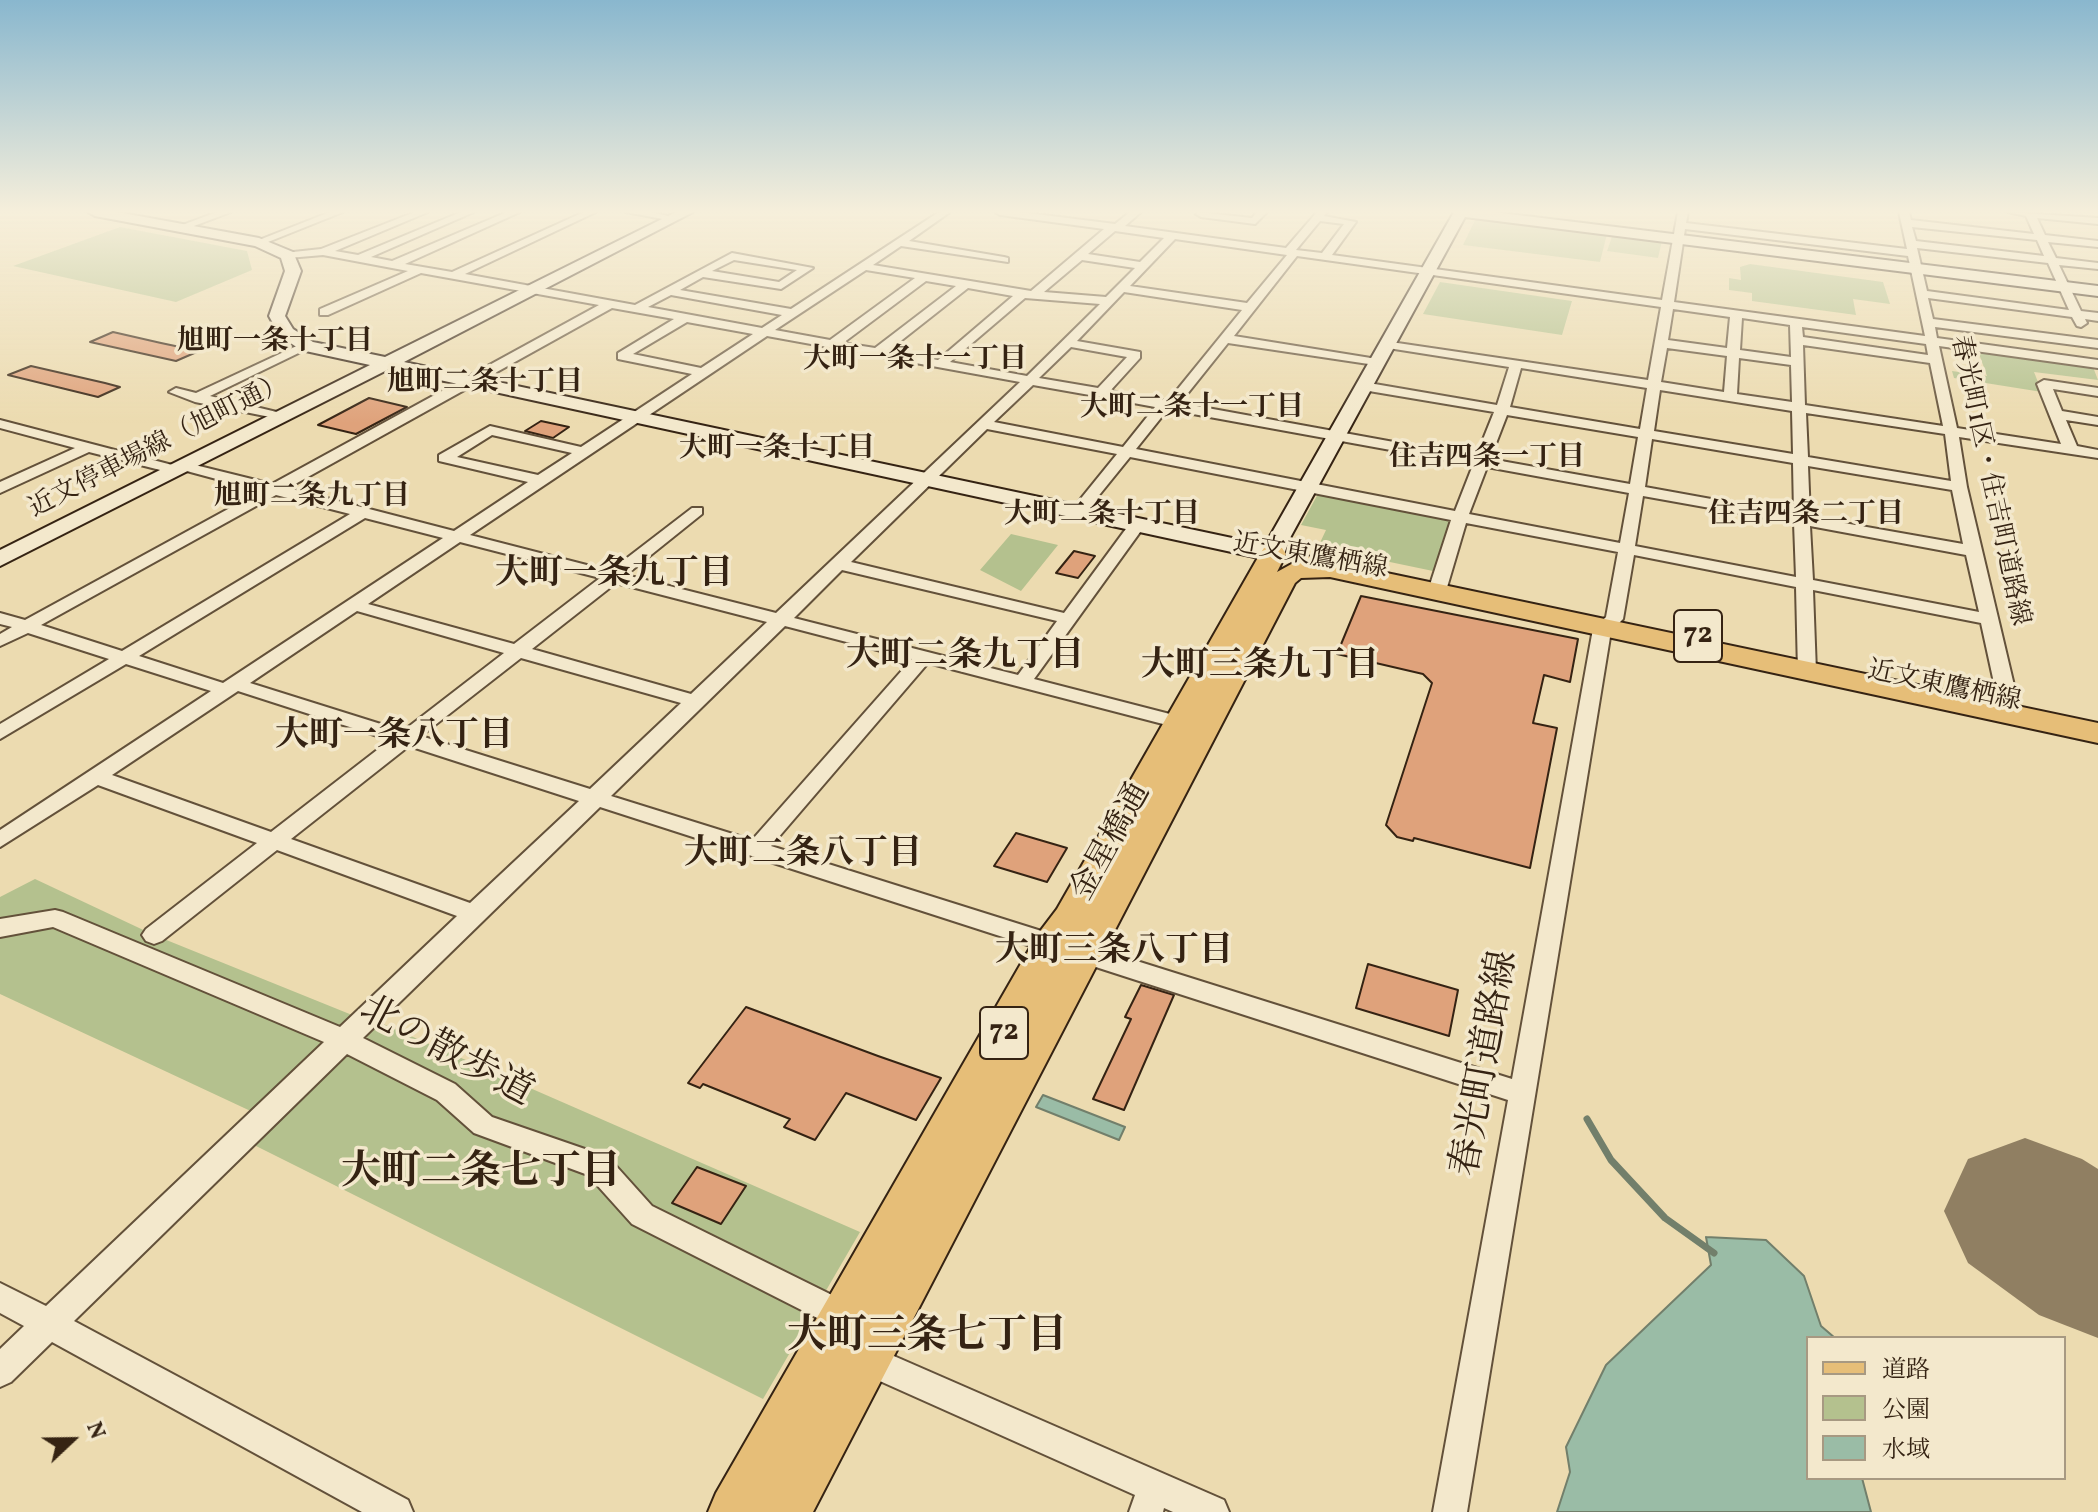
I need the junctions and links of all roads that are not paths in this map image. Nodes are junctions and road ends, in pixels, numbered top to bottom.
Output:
1 (289, 283) edge
2 (391, 283) edge
3 (490, 283) edge
4 (546, 283) edge
5 (684, 283) edge
6 (760, 283) edge
7 (786, 283) edge
8 (839, 283) edge
9 (916, 283) edge
10 (957, 283) edge
11 (1044, 283) edge
12 (1126, 283) edge
13 (1267, 283) edge
14 (1423, 283) edge
15 (1510, 283) edge
16 (1671, 283) edge
17 (1919, 283) edge
18 (2045, 283) edge
19 (2062, 283) edge
20 (966, 284) junction
21 (2064, 287) junction
22 (531, 290) junction
23 (669, 291) junction
24 (2098, 291) edge
25 (1028, 294) junction
26 (1115, 294) junction
27 (1922, 294) junction
28 (610, 304) junction
29 (1668, 305) junction
30 (1248, 307) junction
31 (637, 309) junction
32 (324, 312) dead end
33 (794, 313) junction
34 (1736, 314) junction
35 (2078, 315) junction
36 (2098, 317) edge
37 (685, 318) junction
38 (1796, 322) junction
39 (1927, 322) junction
40 (765, 332) junction
41 (1223, 338) junction
42 (1797, 340) junction
43 (1932, 341) junction
44 (1068, 343) junction
45 (1661, 343) junction
46 (1388, 344) junction
47 (2094, 344) edge
48 (832, 345) junction
49 (307, 346) junction
50 (877, 353) junction
51 (1734, 353) junction
52 (1936, 360) junction
53 (1797, 362) junction
54 (2098, 362) edge
55 (1377, 363) junction
56 (1516, 363) junction
57 (385, 364) junction
58 (940, 364) junction
59 (702, 372) junction
60 (1027, 381) junction
61 (471, 382) junction
62 (1655, 385) junction
63 (1363, 386) junction
64 (176, 392) dead end
65 (2098, 392) edge
66 (1101, 393) junction
67 (1730, 397) junction
68 (195, 398) junction
69 (1167, 406) junction
70 (1798, 408) junction
71 (1502, 410) junction
72 (2058, 415) junction
73 (280, 417) junction
74 (635, 418) junction
75 (2098, 421) edge
76 (0, 424) edge
77 (984, 424) junction
78 (16, 428) junction
79 (1951, 431) junction
80 (1647, 434) junction
81 (0, 435) edge
82 (1337, 435) junction
83 (88, 447) junction
84 (2071, 450) junction
85 (1126, 451) junction
86 (584, 452) junction
87 (2098, 454) edge
88 (1801, 460) junction
89 (1481, 461) junction
90 (180, 468) junction
91 (540, 480) junction
92 (923, 480) junction
93 (1308, 486) junction
94 (1959, 487) junction
95 (0, 488) edge
96 (1637, 489) junction
97 (275, 491) junction
98 (697, 511) dead end
99 (1078, 512) junction
100 (362, 513) junction
101 (1460, 517) junction
102 (1802, 519) junction
103 (1137, 525) junction
104 (455, 538) junction
105 (1627, 549) junction
106 (1973, 551) junction
107 (0, 559) edge
108 (837, 564) junction
109 (1278, 567) junction
110 (610, 577) junction
111 (1806, 584) junction
112 (1438, 588) junction
113 (354, 605) junction
114 (0, 618) edge
115 (1069, 619) junction
116 (779, 620) junction
117 (1991, 620) junction
118 (1608, 624) junction
119 (26, 627) junction
120 (0, 641) edge
121 (515, 650) junction
122 (924, 657) junction
123 (123, 658) junction
124 (1806, 666) junction
125 (1022, 682) junction
126 (231, 687) junction
127 (696, 701) junction
128 (2010, 708) junction
129 (2098, 720) edge
130 (1193, 725) junction
131 (0, 733) edge
132 (2098, 733) edge
133 (407, 737) junction
134 (95, 776) junction
135 (595, 797) junction
136 (0, 840) edge
137 (275, 841) junction
138 (756, 850) junction
139 (476, 914) junction
140 (0, 928) edge
141 (154, 935) dead end
142 (1066, 949) junction
143 (344, 1040) junction
144 (1522, 1093) junction
145 (0, 1297) edge
146 (49, 1325) junction
147 (842, 1337) junction
148 (0, 1371) edge
149 (1151, 1499) edge
150 (396, 1512) edge
151 (735, 1512) edge
152 (784, 1512) edge
153 (1212, 1512) edge
154 (1450, 1512) edge

1 - 49 street
2 - 32 street
3 - 22 street
4 - 22 street, 近文停車場線（旭町通）
5 - 23 street
6 - 7 street
8 - 33 street
9 - 48 street
10 - 20 street
11 - 25 street
12 - 26 street
13 - 30 street
14 - 46 street, 金星橋通
15 - 29 street
16 - 29 street, 春光町道路線
17 - 27 street, 春光町1区・住吉町道路線
18 - 21 street
19 - 21 street
20 - 25 street
20 - 50 street
21 - 24 street
21 - 35 street
22 - 28 street
22 - 57 street, 近文停車場線（旭町通）
23 - 31 street
23 - 33 street
25 - 26 street
25 - 58 street
26 - 30 street
26 - 44 street
27 - 35 street
27 - 39 street, 春光町1区・住吉町道路線
28 - 31 street
28 - 61 street
29 - 34 street
29 - 45 street, 春光町道路線
30 - 41 street
31 - 37 street
33 - 40 street
34 - 38 street
34 - 51 street
35 - 36 street
35 - 47 street
37 - 40 street
37 - 59 street
38 - 42 street
38 - 43 street
39 - 43 street, 春光町1区・住吉町道路線
39 - 47 street
40 - 48 street
40 - 59 street
41 - 55 street
41 - 69 street
42 - 52 street
42 - 53 street
43 - 52 street, 春光町1区・住吉町道路線
43 - 54 street
44 - 60 street
44 - 66 street
45 - 51 street
45 - 62 street, 春光町道路線
46 - 55 street, 金星橋通
46 - 56 street
47 - 54 street
48 - 50 street
49 - 57 street, 近文東鷹栖線
49 - 68 street
50 - 58 street
51 - 53 street
51 - 67 street
52 - 79 street, 春光町1区・住吉町道路線
53 - 70 street
55 - 63 street, 金星橋通
56 - 62 street
56 - 71 street
57 - 61 street, 近文東鷹栖線
57 - 73 street, 近文停車場線（旭町通）
58 - 60 street
59 - 74 street
60 - 66 street
60 - 77 street
61 - 74 street, 近文東鷹栖線
61 - 97 street
62 - 67 street
62 - 80 street, 春光町道路線
63 - 71 street
63 - 82 street, 金星橋通
64 - 68 street
65 - 72 street
66 - 69 street
67 - 70 street
68 - 73 street
69 - 82 street
69 - 85 street
70 - 79 street
70 - 88 street
71 - 80 street
71 - 89 street
72 - 75 street
72 - 84 street
73 - 90 street, 近文停車場線（旭町通）
74 - 86 street
74 - 92 street, 近文東鷹栖線
76 - 78 street
77 - 85 street
77 - 92 street
78 - 81 street
78 - 83 street
79 - 84 street
79 - 94 street, 春光町1区・住吉町道路線
80 - 88 street
80 - 96 street, 春光町道路線
82 - 89 street
82 - 93 street, 金星橋通
83 - 90 street
83 - 95 street
84 - 87 street
85 - 93 street
85 - 99 street
86 - 91 street
86 - 91 street
88 - 94 street
88 - 102 street
89 - 96 street
89 - 101 street
90 - 97 street
90 - 107 street, 近文停車場線（旭町通）
91 - 104 street
92 - 99 street, 近文東鷹栖線
92 - 108 street
93 - 101 street
93 - 109 street, 金星橋通
94 - 106 street, 春光町1区・住吉町道路線
96 - 102 street
96 - 105 street, 春光町道路線
97 - 100 street
97 - 119 street
98 - 110 street
99 - 103 street, 近文東鷹栖線
100 - 104 street
100 - 123 street
101 - 105 street
101 - 112 street
102 - 106 street
102 - 111 street
103 - 109 street, 近文東鷹栖線
103 - 115 street
104 - 110 street
104 - 113 street
105 - 111 street
105 - 118 street, 春光町道路線
106 - 117 street, 春光町1区・住吉町道路線
108 - 115 street
108 - 116 street
109 - 112 main road, 近文東鷹栖線 / 72
109 - 112 main road, 近文東鷹栖線 / 72
109 - 130 main road, 金星橋通 / 72
110 - 116 street
110 - 121 street
111 - 117 street
111 - 124 street
112 - 118 main road, 近文東鷹栖線 / 72
113 - 121 street
113 - 126 street
114 - 119 street
115 - 125 street
116 - 122 street
116 - 127 street
117 - 128 street, 春光町1区・住吉町道路線
118 - 124 main road, 近文東鷹栖線 / 72
118 - 144 street, 春光町道路線
119 - 120 street
119 - 123 street
121 - 127 street
121 - 133 street
122 - 125 street
122 - 138 street
123 - 126 street
123 - 131 street
124 - 128 main road, 近文東鷹栖線 / 72
125 - 130 street
126 - 133 street
126 - 134 street
127 - 135 street
128 - 129 main road, 近文東鷹栖線 / 72
128 - 132 main road, 近文東鷹栖線 / 72
130 - 142 main road, 金星橋通 / 72
133 - 135 street
133 - 137 street
134 - 136 street
134 - 137 street
135 - 138 street
135 - 139 street
137 - 139 street
137 - 141 street
138 - 142 street
139 - 143 street
140 - 143 street, 北の散歩道
142 - 144 street
142 - 147 main road, 金星橋通 / 72
143 - 146 street
143 - 147 street, 北の散歩道
144 - 154 street, 春光町道路線
145 - 146 street
146 - 148 street
146 - 150 street
147 - 149 street, 北の散歩道
147 - 151 main road, 金星橋通 / 72
147 - 152 main road, 金星橋通 / 72
149 - 153 street, 北の散歩道

